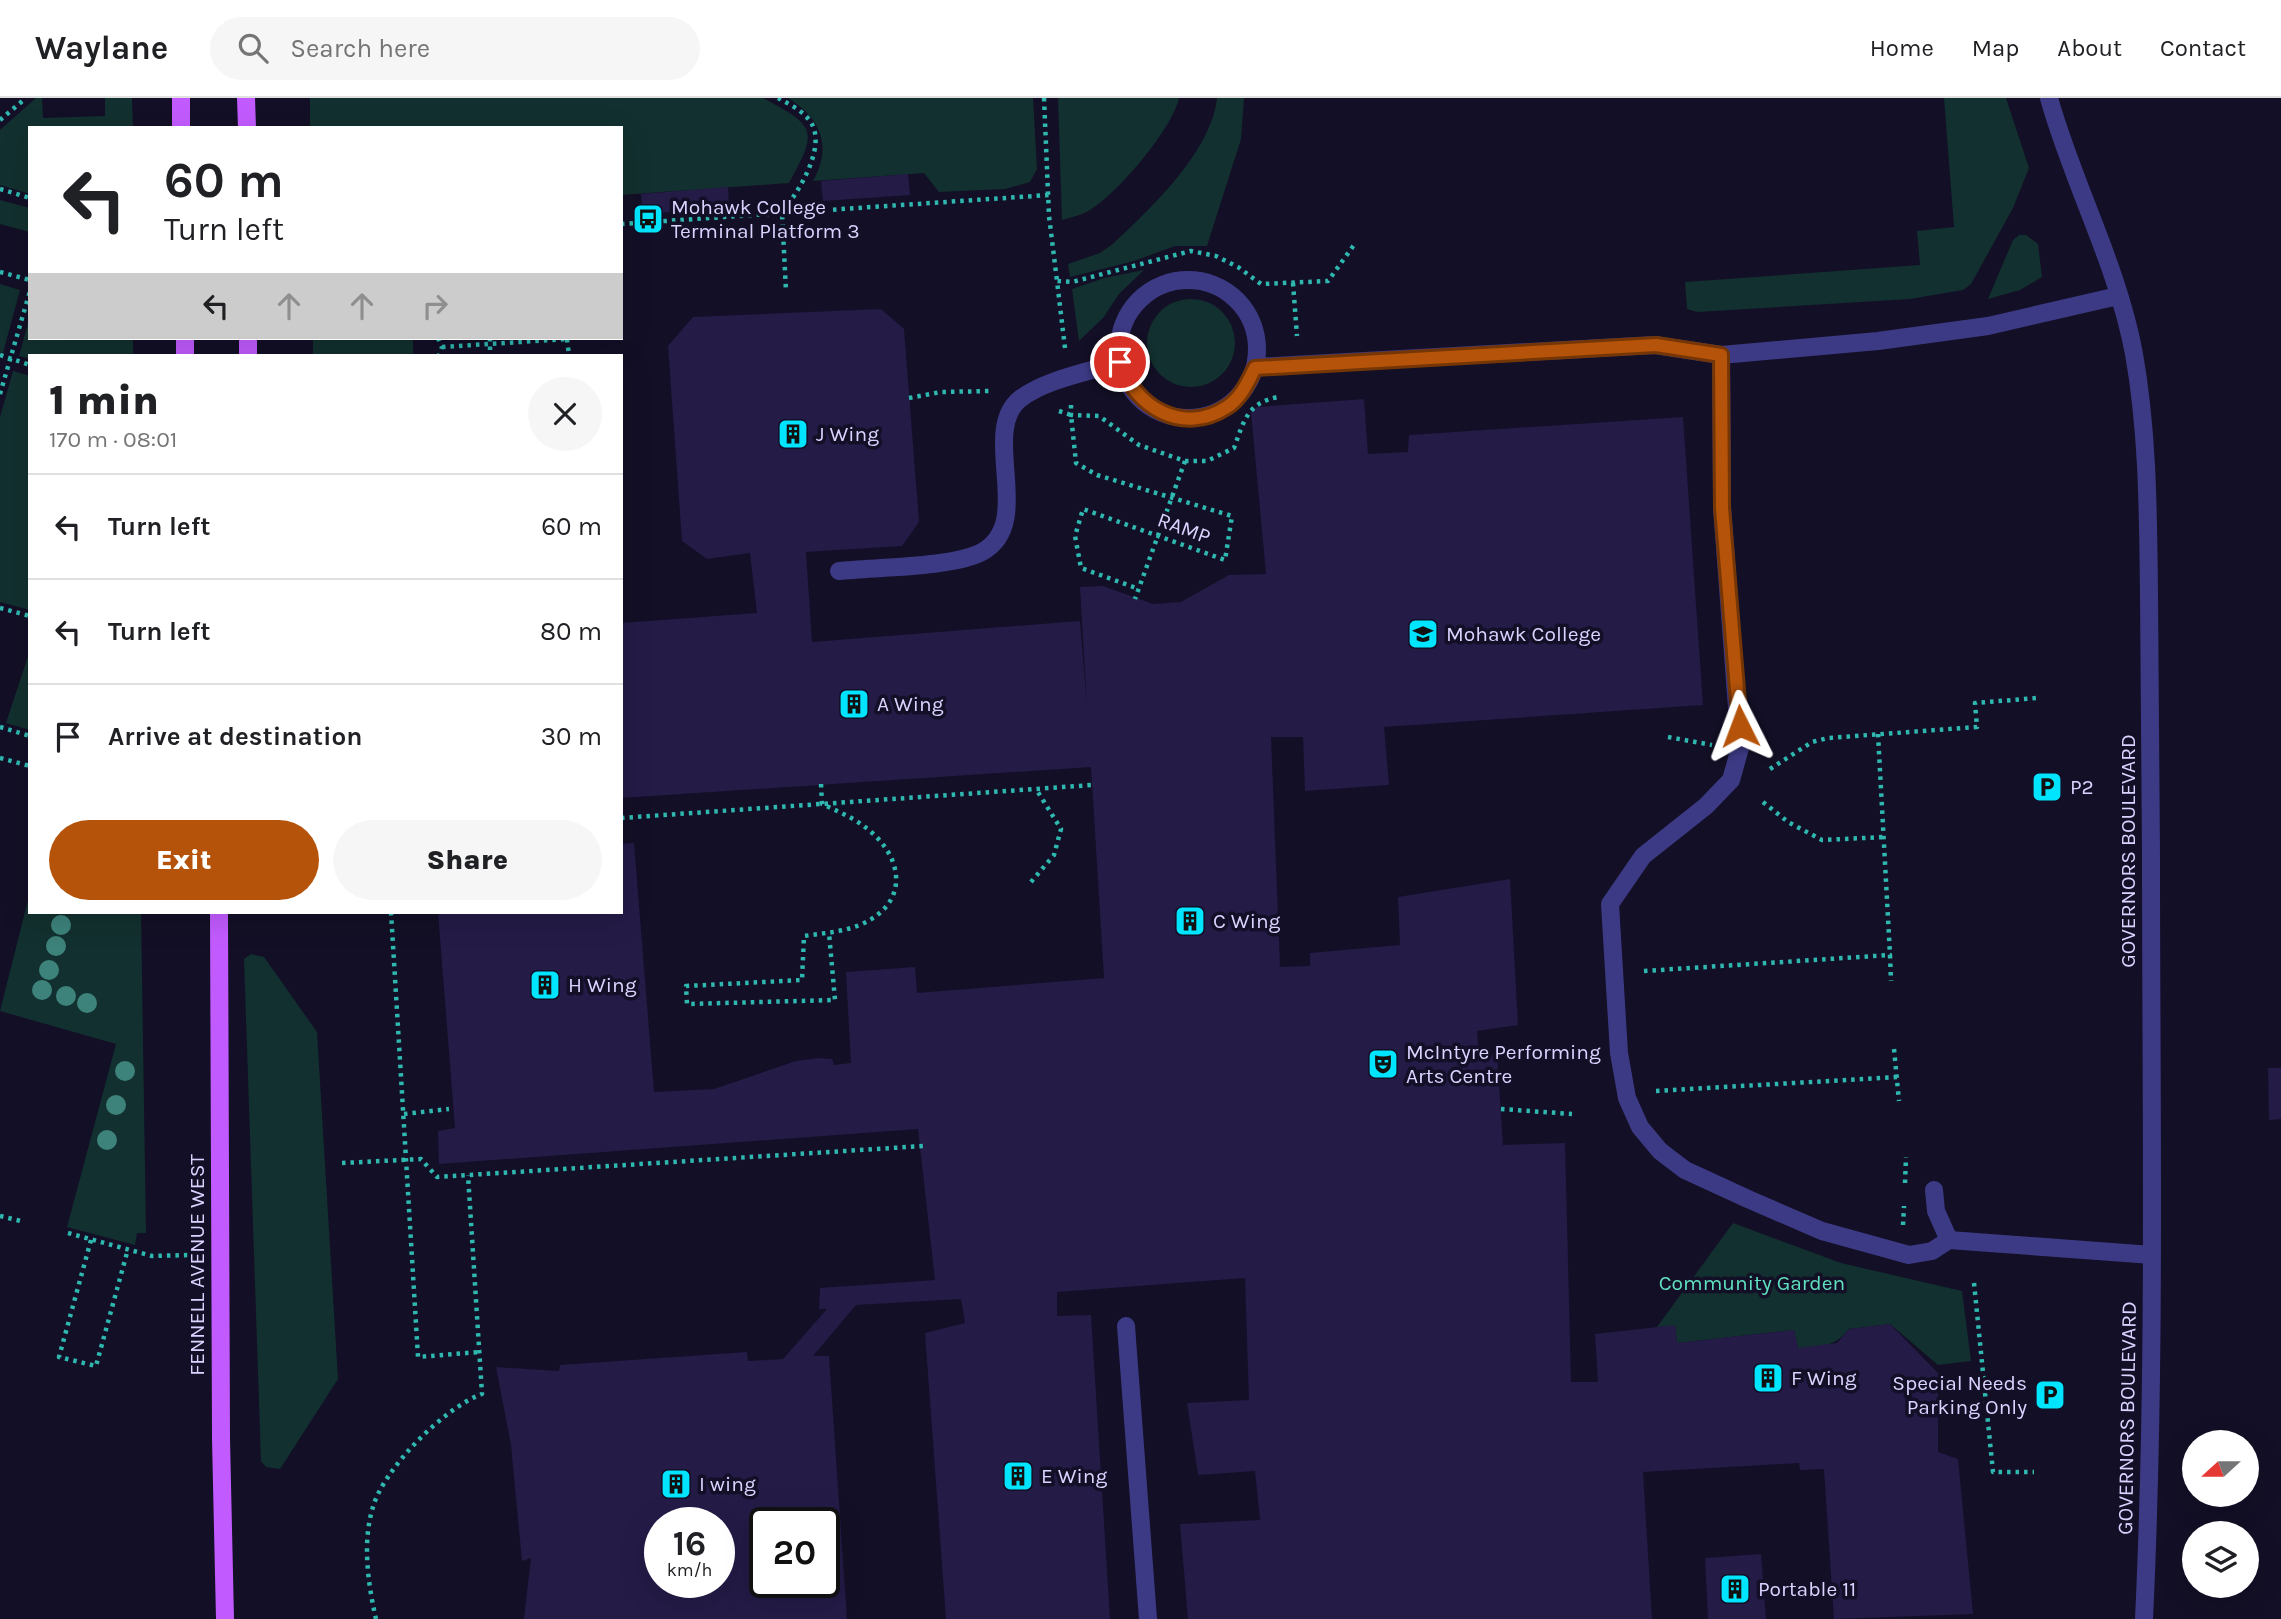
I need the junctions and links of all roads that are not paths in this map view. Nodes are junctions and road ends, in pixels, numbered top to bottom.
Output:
1 (181, 98) edge
2 (246, 98) edge
3 (2049, 98) edge
4 (181, 126) edge
5 (247, 126) edge
6 (2118, 296) junction
7 (1721, 355) junction
8 (1120, 362) junction
9 (1255, 368) junction
10 (839, 571) dead end
11 (219, 914) edge
12 (1934, 1190) dead end
13 (1950, 1240) junction
14 (2152, 1255) junction
15 (1126, 1326) dead end
16 (225, 1619) edge
17 (1148, 1619) edge
18 (2144, 1619) edge

1 - 4 main road
2 - 5 main road
3 - 6 street, GOVERNORS BOULEVARD
6 - 7 street
6 - 14 street, GOVERNORS BOULEVARD
7 - 9 street
7 - 13 street
8 - 9 street
8 - 9 street
8 - 10 street
11 - 16 main road, FENNELL AVENUE WEST
12 - 13 street
13 - 14 street
14 - 18 street, GOVERNORS BOULEVARD
15 - 17 street

